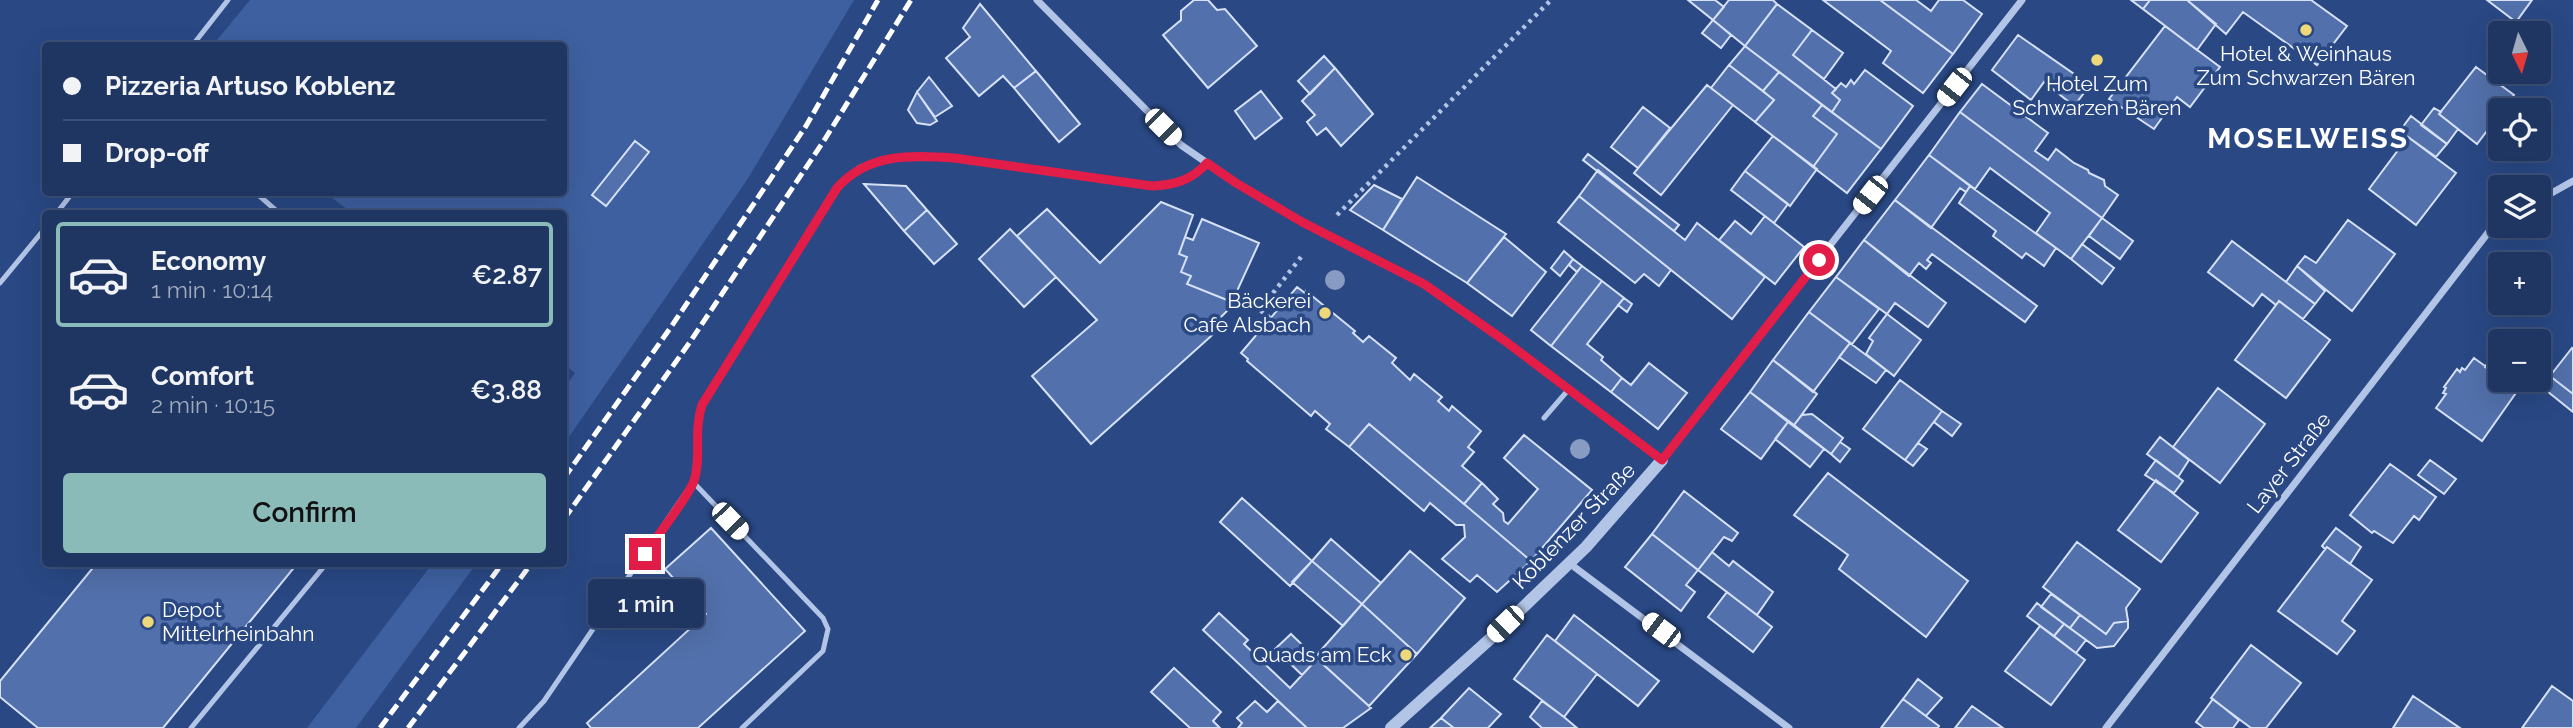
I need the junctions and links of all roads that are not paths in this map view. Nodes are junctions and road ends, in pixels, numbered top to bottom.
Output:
1 (228, 0) edge
2 (1037, 0) edge
3 (2022, 0) edge
4 (195, 42) edge
5 (1207, 163) junction
6 (2573, 181) edge
7 (2551, 193) edge
8 (70, 196) edge
9 (260, 196) edge
10 (59, 210) edge
11 (275, 210) edge
12 (42, 232) edge
13 (2488, 233) edge
14 (0, 283) edge
15 (1569, 389) junction
16 (1544, 418) dead end
17 (1662, 460) junction
18 (693, 482) junction
19 (1569, 563) junction
20 (324, 567) edge
21 (191, 728) edge
22 (519, 728) edge
23 (741, 728) edge
24 (1391, 728) edge
25 (1789, 728) edge
26 (2106, 728) edge

1 - 4 lane
2 - 5 street
3 - 17 street, Koblenzer Straße
5 - 15 street
5 - 18 lane
6 - 7 street
8 - 10 lane
9 - 11 lane
12 - 14 lane
13 - 26 street, Layer Straße
15 - 16 lane
15 - 17 street
17 - 19 street, Koblenzer Straße
18 - 22 lane
18 - 23 lane
19 - 24 street, Koblenzer Straße
19 - 25 street
20 - 21 lane

